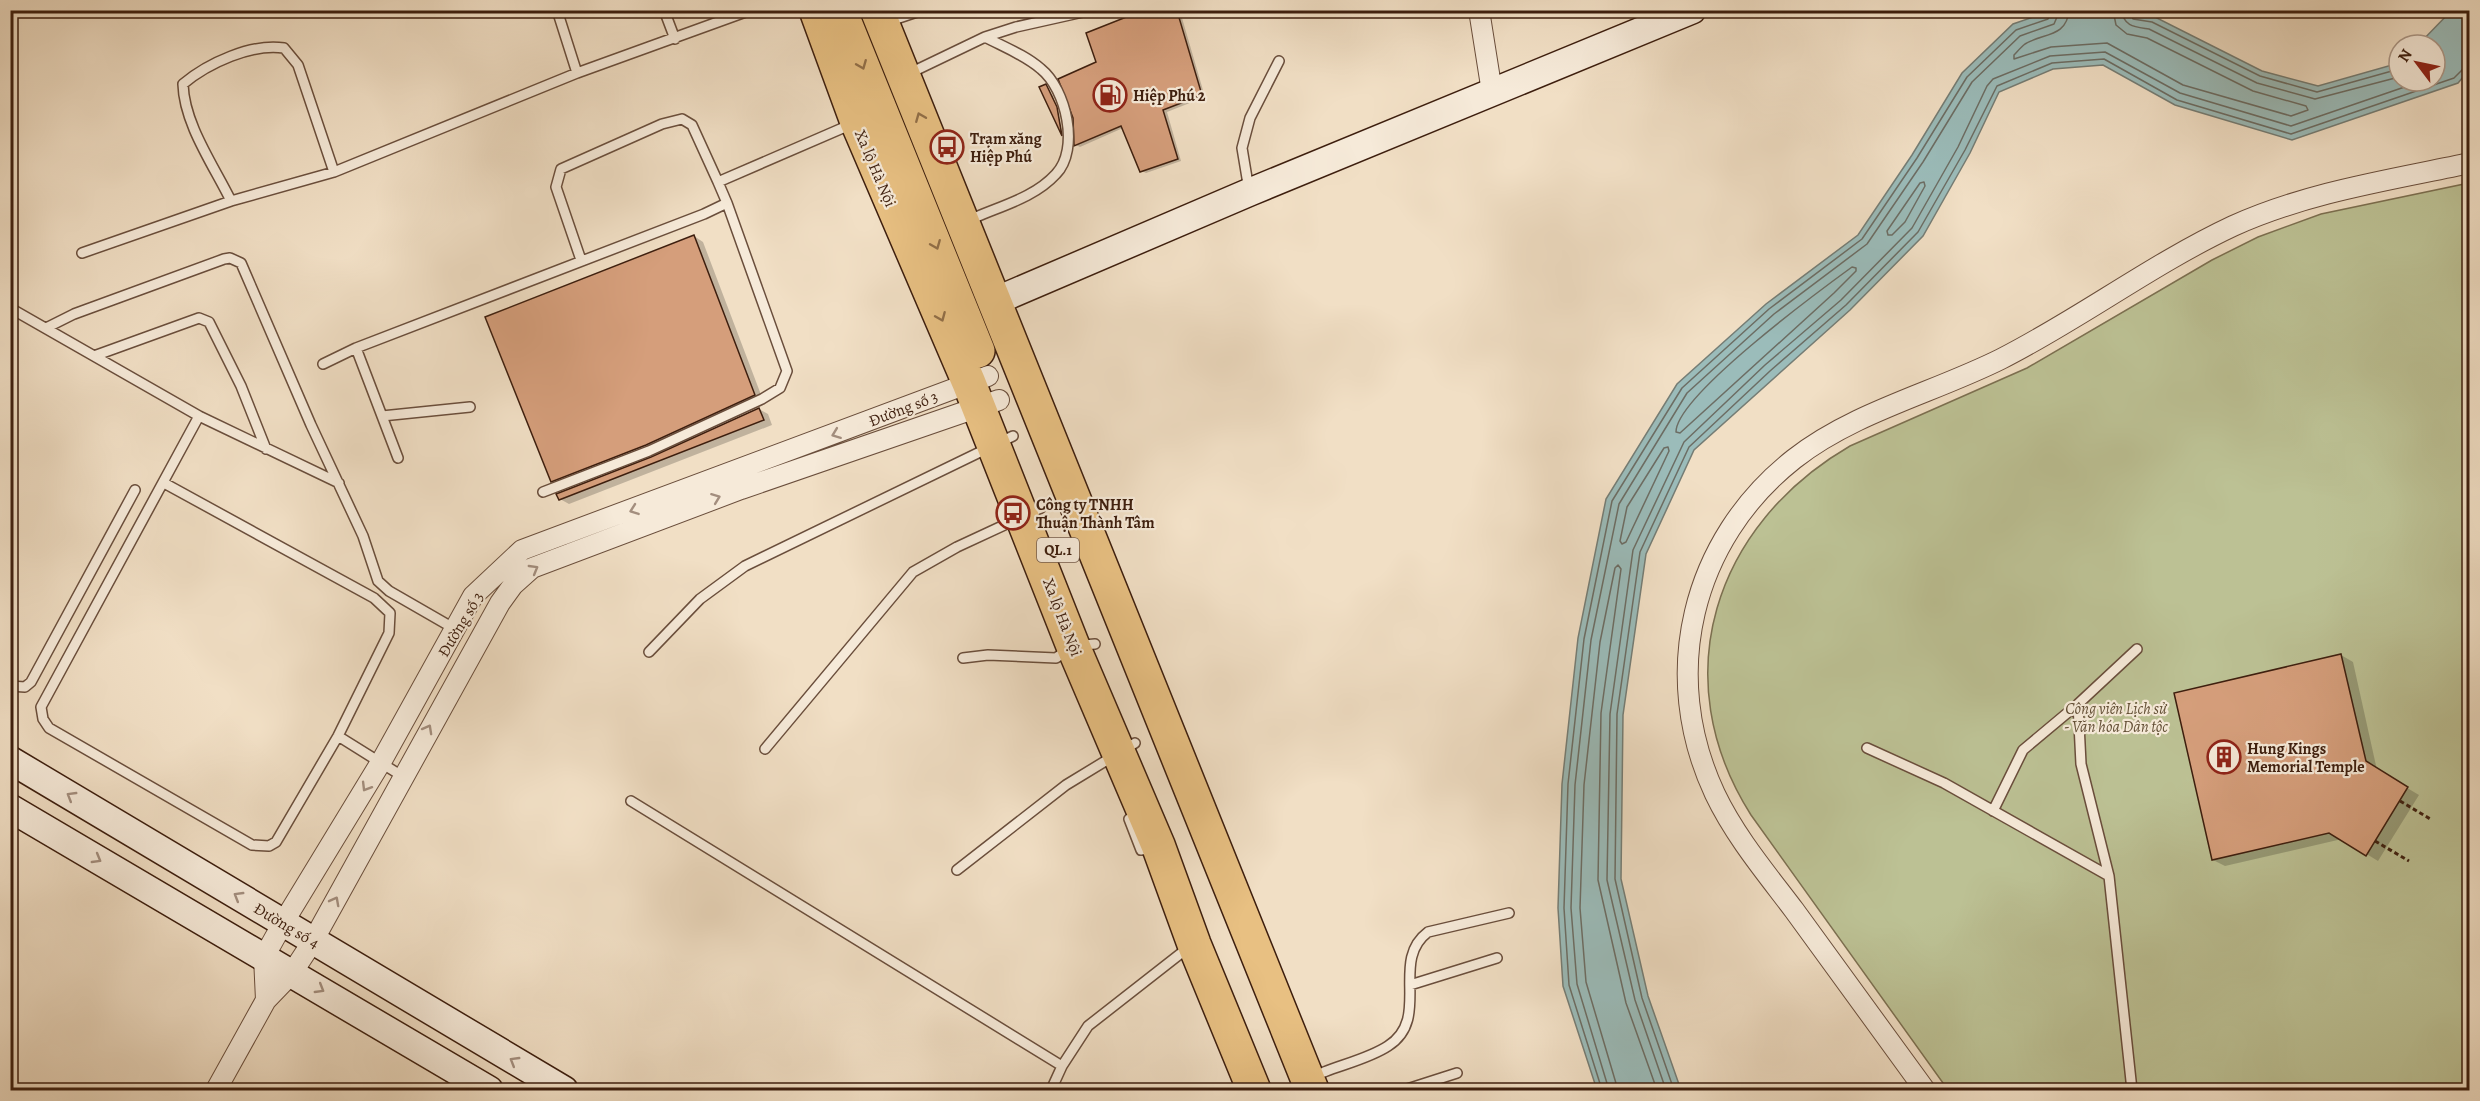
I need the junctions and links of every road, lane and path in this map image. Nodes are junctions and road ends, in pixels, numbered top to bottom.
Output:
1 (557, 10) edge
2 (664, 10) edge
3 (751, 10) edge
4 (816, 10) edge
5 (840, 10) edge
6 (1092, 10) edge
7 (1479, 10) edge
8 (1692, 10) edge
9 (896, 13) edge
10 (985, 38) junction
11 (675, 39) junction
12 (1279, 60) dead end
13 (900, 69) junction
14 (578, 73) junction
15 (1492, 92) junction
16 (869, 116) junction
17 (2469, 163) edge
18 (334, 172) junction
19 (718, 182) junction
20 (950, 191) junction
21 (1250, 192) junction
22 (231, 201) junction
23 (728, 203) junction
24 (976, 217) junction
25 (82, 253) dead end
26 (581, 260) junction
27 (1000, 299) junction
28 (10, 308) edge
29 (46, 328) junction
30 (356, 348) junction
31 (94, 356) junction
32 (324, 364) dead end
33 (984, 392) junction
34 (470, 407) dead end
35 (199, 416) junction
36 (382, 416) junction
37 (1004, 441) junction
38 (266, 449) junction
39 (398, 458) dead end
40 (164, 483) junction
41 (339, 483) junction
42 (135, 490) dead end
43 (543, 492) dead end
44 (1032, 512) junction
45 (497, 571) junction
46 (513, 585) junction
47 (455, 629) junction
48 (1084, 645) junction
49 (2137, 649) dead end
50 (649, 652) dead end
51 (963, 658) dead end
52 (10, 686) edge
53 (2078, 704) junction
54 (338, 736) junction
55 (1127, 747) junction
56 (765, 748) dead end
57 (1867, 748) dead end
58 (10, 760) edge
59 (381, 762) junction
60 (402, 776) junction
61 (631, 801) dead end
62 (2400, 801) dead end
63 (10, 808) edge
64 (1993, 811) junction
65 (1130, 819) dead end
66 (2432, 820) dead end
67 (2376, 841) dead end
68 (1162, 843) junction
69 (2409, 861) dead end
70 (957, 870) dead end
71 (2109, 876) junction
72 (1509, 913) dead end
73 (283, 923) junction
74 (313, 941) junction
75 (1198, 941) junction
76 (264, 957) junction
77 (1497, 958) dead end
78 (292, 973) junction
79 (1410, 985) junction
80 (266, 1000) junction
81 (1062, 1066) junction
82 (1457, 1073) dead end
83 (1322, 1084) edge
84 (216, 1090) edge
85 (489, 1090) edge
86 (564, 1090) edge
87 (1051, 1090) edge
88 (1254, 1090) edge
89 (1274, 1090) edge
90 (1404, 1090) edge
91 (1926, 1090) edge
92 (2132, 1090) edge

1 - 14 lane
2 - 11 lane
3 - 11 lane
4 - 16 highway, Xa lộ Hà Nội / QL.1
5 -> 16 highway, Xa lộ Hà Nội / QL.1
6 - 10 lane
7 - 15 street
8 - 15 street
9 - 13 highway
10 - 13 lane
10 - 24 lane
11 - 14 lane
12 - 21 lane
20 -> 13 highway
14 - 18 lane
15 - 21 street
16 - 19 lane
16 -> 33 highway, Xa lộ Hà Nội / QL.1
17 - 91 street
18 - 22 lane
18 - 22 lane
19 - 23 lane
19 - 26 lane
20 - 24 highway
20 - 27 highway
21 - 27 street
22 - 25 lane
23 - 26 lane
23 - 43 lane
24 - 27 highway
26 - 30 lane
27 - 83 highway
28 - 29 lane
29 - 31 lane
29 - 41 lane
30 - 32 lane
30 - 36 lane
31 - 35 lane
31 - 38 lane
33 - 37 highway, Xa lộ Hà Nội / QL.1
33 -> 45 street, Đường số 3
46 -> 33 street, Đường số 3
34 - 36 lane
35 - 38 lane
35 - 40 lane
36 - 39 lane
37 - 44 highway, Xa lộ Hà Nội / QL.1
37 - 50 lane
38 - 41 lane
40 - 54 lane
40 - 54 lane
41 - 47 lane
42 - 52 lane
44 - 48 highway, Xa lộ Hà Nội / QL.1
44 - 56 lane
45 - 46 street
45 - 47 street, Đường số 3
60 -> 46 street, Đường số 3
47 - 59 street, Đường số 3
48 - 51 lane
48 - 55 highway, Xa lộ Hà Nội / QL.1
49 - 53 lane
53 - 64 lane
53 - 71 lane
54 - 59 lane
55 - 68 highway, Xa lộ Hà Nội / QL.1
55 - 70 lane
55 - 89 highway, Xa lộ Hà Nội / QL.1
57 - 64 lane
73 -> 58 street, Đường số 4
59 - 60 lane
59 -> 73 street, Đường số 3
74 -> 60 street, Đường số 3
61 - 81 lane
62 - 66 path
63 -> 76 street
64 - 71 lane
65 - 68 lane
67 - 69 path
68 - 75 highway, Xa lộ Hà Nội / QL.1
71 - 92 lane
72 - 79 lane
73 - 74 street, Đường số 4
73 - 76 street, Đường số 3
74 - 78 street, Đường số 3
86 -> 74 street, Đường số 4
75 - 81 lane
75 - 88 highway, Xa lộ Hà Nội / QL.1
76 - 78 street
76 - 80 street
77 - 79 lane
78 - 80 street, Đường số 3
78 -> 85 street
79 - 83 lane
80 - 84 street, Đường số 3
81 - 87 lane
82 - 90 lane

